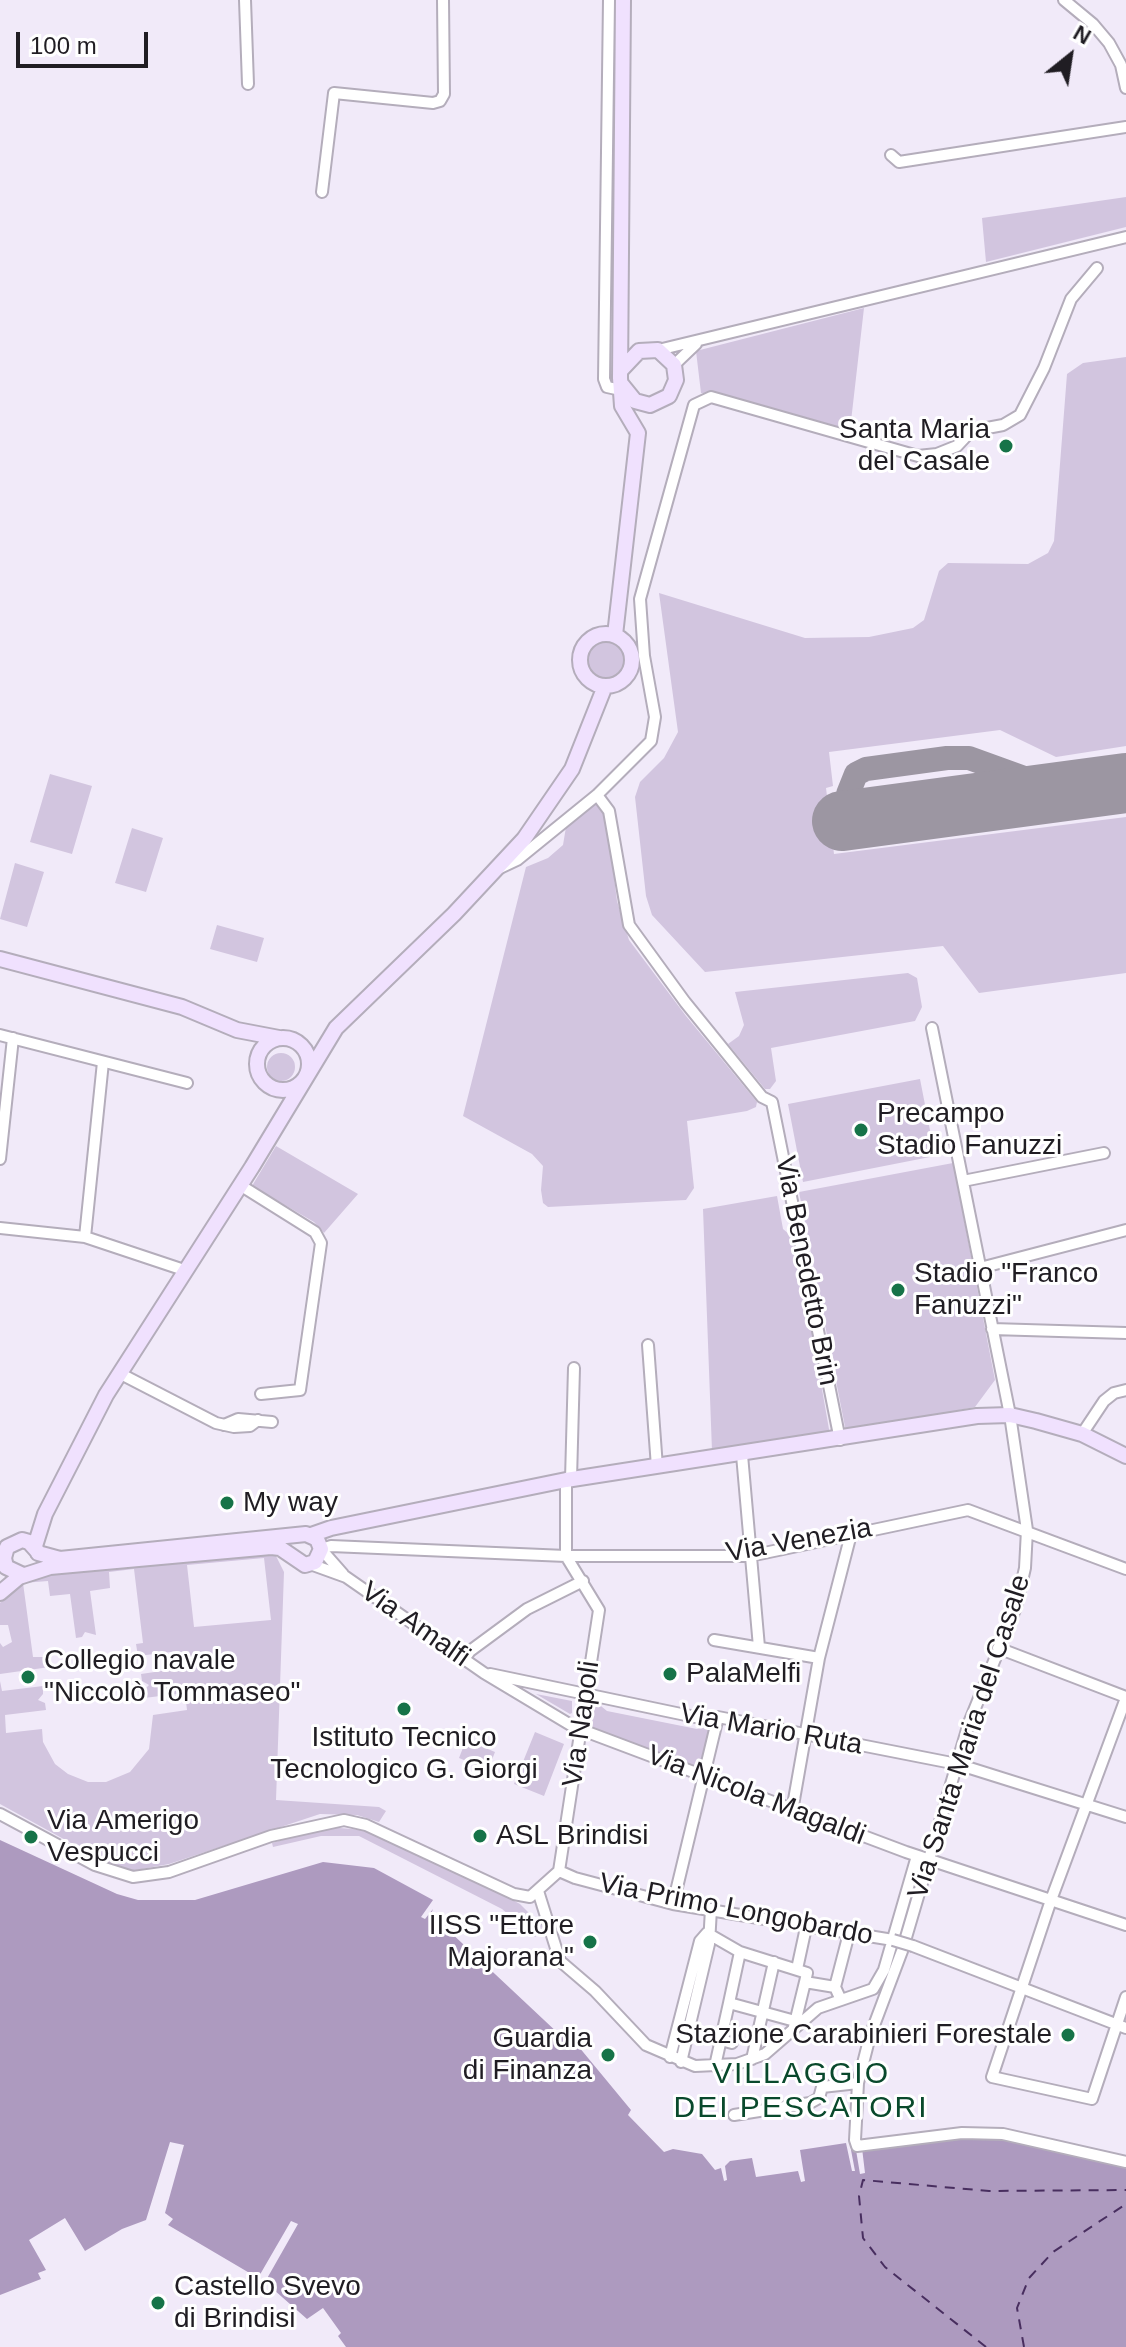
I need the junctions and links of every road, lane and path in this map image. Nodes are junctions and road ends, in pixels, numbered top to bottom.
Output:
1 (245, 0) edge
2 (443, 0) edge
3 (609, 0) edge
4 (623, 0) edge
5 (1064, 0) edge
6 (248, 84) dead end
7 (1126, 88) edge
8 (1126, 127) edge
9 (891, 155) dead end
10 (322, 192) dead end
11 (1126, 237) edge
12 (1097, 268) dead end
13 (622, 337) junction
14 (705, 339) junction
15 (658, 350) junction
16 (639, 351) junction
17 (674, 365) junction
18 (621, 380) junction
19 (650, 405) junction
20 (638, 433) junction
21 (615, 635) junction
22 (605, 686) junction
23 (597, 795) junction
24 (499, 869) junction
25 (0, 959) edge
26 (932, 1028) dead end
27 (237, 1030) junction
28 (0, 1035) edge
29 (13, 1038) junction
30 (279, 1038) junction
31 (328, 1040) junction
32 (302, 1046) junction
33 (258, 1055) junction
34 (103, 1062) junction
35 (306, 1077) junction
36 (187, 1083) dead end
37 (274, 1089) junction
38 (279, 1122) junction
39 (1104, 1153) dead end
40 (0, 1159) edge
41 (963, 1181) junction
42 (240, 1185) junction
43 (0, 1228) edge
44 (1126, 1230) edge
45 (85, 1237) junction
46 (980, 1268) junction
47 (184, 1270) junction
48 (992, 1329) junction
49 (1126, 1333) edge
50 (648, 1345) dead end
51 (574, 1368) dead end
52 (119, 1373) junction
53 (1126, 1390) edge
54 (261, 1394) dead end
55 (1010, 1415) junction
56 (272, 1422) dead end
57 (1082, 1434) junction
58 (840, 1440) junction
59 (742, 1455) junction
60 (1126, 1456) edge
61 (657, 1467) junction
62 (568, 1480) junction
63 (1027, 1530) junction
64 (0, 1533) edge
65 (851, 1534) junction
66 (313, 1542) junction
67 (28, 1545) junction
68 (338, 1547) junction
69 (292, 1555) junction
70 (566, 1556) junction
71 (750, 1556) junction
72 (2, 1561) edge
73 (333, 1562) junction
74 (310, 1564) junction
75 (1126, 1569) edge
76 (27, 1574) junction
77 (346, 1577) junction
78 (583, 1581) junction
79 (0, 1593) edge
80 (714, 1640) dead end
81 (759, 1647) junction
82 (998, 1648) junction
83 (819, 1658) junction
84 (464, 1659) junction
85 (484, 1673) junction
86 (586, 1695) junction
87 (1126, 1697) edge
88 (718, 1717) junction
89 (583, 1730) junction
90 (805, 1734) junction
91 (957, 1764) junction
92 (703, 1778) junction
93 (1085, 1804) junction
94 (792, 1811) junction
95 (0, 1814) edge
96 (1126, 1817) edge
97 (917, 1856) junction
98 (930, 1861) junction
99 (559, 1871) junction
100 (538, 1891) junction
101 (1051, 1900) junction
102 (673, 1904) junction
103 (711, 1909) junction
104 (1126, 1925) edge
105 (805, 1932) dead end
106 (707, 1933) junction
107 (893, 1940) junction
108 (847, 1941) dead end
109 (740, 1952) junction
110 (774, 1962) junction
111 (797, 1969) junction
112 (805, 1982) junction
113 (835, 1987) junction
114 (1020, 1987) junction
115 (1126, 1997) edge
116 (840, 1998) junction
117 (729, 2003) junction
118 (763, 2010) junction
119 (794, 2024) junction
120 (1122, 2026) edge
121 (721, 2040) junction
122 (732, 2043) dead end
123 (752, 2059) junction
124 (676, 2060) junction
125 (715, 2066) junction
126 (858, 2083) junction
127 (734, 2115) dead end
128 (1126, 2162) edge

1 - 6 street
2 - 10 street
3 - 18 street
4 - 13 street
5 - 7 street
8 - 9 street
11 - 14 street
12 - 23 street
13 - 16 street
13 - 18 street
14 - 15 street
14 - 17 street
15 - 16 street
15 - 17 street
16 - 18 street
17 - 19 street
18 - 19 street
18 - 20 street
19 - 20 street
20 - 21 street
21 - 22 street
21 - 22 street
22 - 24 street
23 - 24 street
23 - 58 street, Via Benedetto Brin
24 - 31 street
25 - 27 street
26 - 41 street, Via Santa Maria del Casale
27 - 30 street
27 - 33 street
28 - 29 street
29 - 34 street
29 - 40 street
30 - 32 street
30 - 33 street
31 - 32 street
31 - 35 street
32 - 35 street
33 - 37 street
34 - 36 street
34 - 45 street
35 - 37 street
35 - 38 street
37 - 38 street
38 - 42 street
39 - 41 street
41 - 46 street, Via Santa Maria del Casale
42 - 47 street
42 - 54 street
43 - 45 street
44 - 46 street
45 - 47 street
46 - 48 street, Via Santa Maria del Casale
47 - 52 street
48 - 49 street
48 - 55 street, Via Santa Maria del Casale
50 - 61 street
51 - 62 street
52 - 56 street
52 - 67 street
53 - 57 street
55 - 57 street
55 - 58 street
55 - 63 street, Via Santa Maria del Casale
57 - 60 street
58 - 59 street
59 - 61 street
59 - 71 street
61 - 62 street
62 - 66 street
62 - 70 street
63 - 65 street, Via Venezia
63 - 75 street, Via Venezia
63 - 82 street, Via Santa Maria del Casale
64 - 67 street
65 - 71 street, Via Venezia
65 - 83 street
66 - 67 street
66 - 68 street, Via Venezia
66 - 69 street
66 - 73 street, Via Amalfi
66 - 74 street
67 - 72 street
67 - 76 street
68 - 70 street, Via Venezia
68 - 73 street, Via Amalfi
69 - 74 street
69 - 76 street
70 - 71 street, Via Venezia
70 - 78 street, Via Napoli
71 - 81 street
72 - 76 street
73 - 77 street, Via Amalfi
74 - 77 street, Via Amalfi
76 - 79 street
77 - 84 street, Via Amalfi
78 - 84 street
78 - 86 street, Via Napoli
80 - 81 street
81 - 83 street
82 - 87 street
82 - 91 street, Via Santa Maria del Casale
83 - 90 street
84 - 85 street, Via Amalfi
85 - 86 street, Via Amalfi
85 - 89 street, Via Amalfi
86 - 88 street, Via Mario Ruta
86 - 89 street, Via Napoli
87 - 93 street
88 - 90 street, Via Mario Ruta
88 - 92 street
89 - 92 street, Via Nicola Magaldi
89 - 99 street, Via Napoli
90 - 91 street, Via Mario Ruta
90 - 94 street
91 - 93 street, Via Mario Ruta
91 - 98 street, Via Santa Maria del Casale
92 - 94 street, Via Nicola Magaldi
92 - 102 street
93 - 96 street, Via Mario Ruta
93 - 101 street
94 - 97 street, Via Nicola Magaldi
95 - 100 street
97 - 98 street, Via Nicola Magaldi
97 - 107 street
98 - 101 street, Via Nicola Magaldi
98 - 126 street, Via Santa Maria del Casale
99 - 100 street
99 - 102 street, Via Primo Longobardo
100 - 124 street
101 - 104 street, Via Nicola Magaldi
101 - 114 street
102 - 103 street, Via Primo Longobardo
103 - 106 street
103 - 107 street, Via Primo Longobardo
105 - 111 street
106 - 109 street
106 - 124 street
107 - 114 street, Via Primo Longobardo, bridge
107 - 116 street
108 - 113 street
109 - 110 street
109 - 117 street
110 - 111 street
110 - 118 street
111 - 112 street
112 - 113 street
112 - 119 street
113 - 116 street
114 - 120 street, Via Primo Longobardo
114 - 120 street
115 - 120 street
116 - 119 street
117 - 118 street
117 - 121 street
118 - 119 street
118 - 123 street
119 - 123 street
121 - 122 street
121 - 125 street
123 - 125 street
124 - 125 street
126 - 127 street
126 - 128 street, Via Santa Maria del Casale

